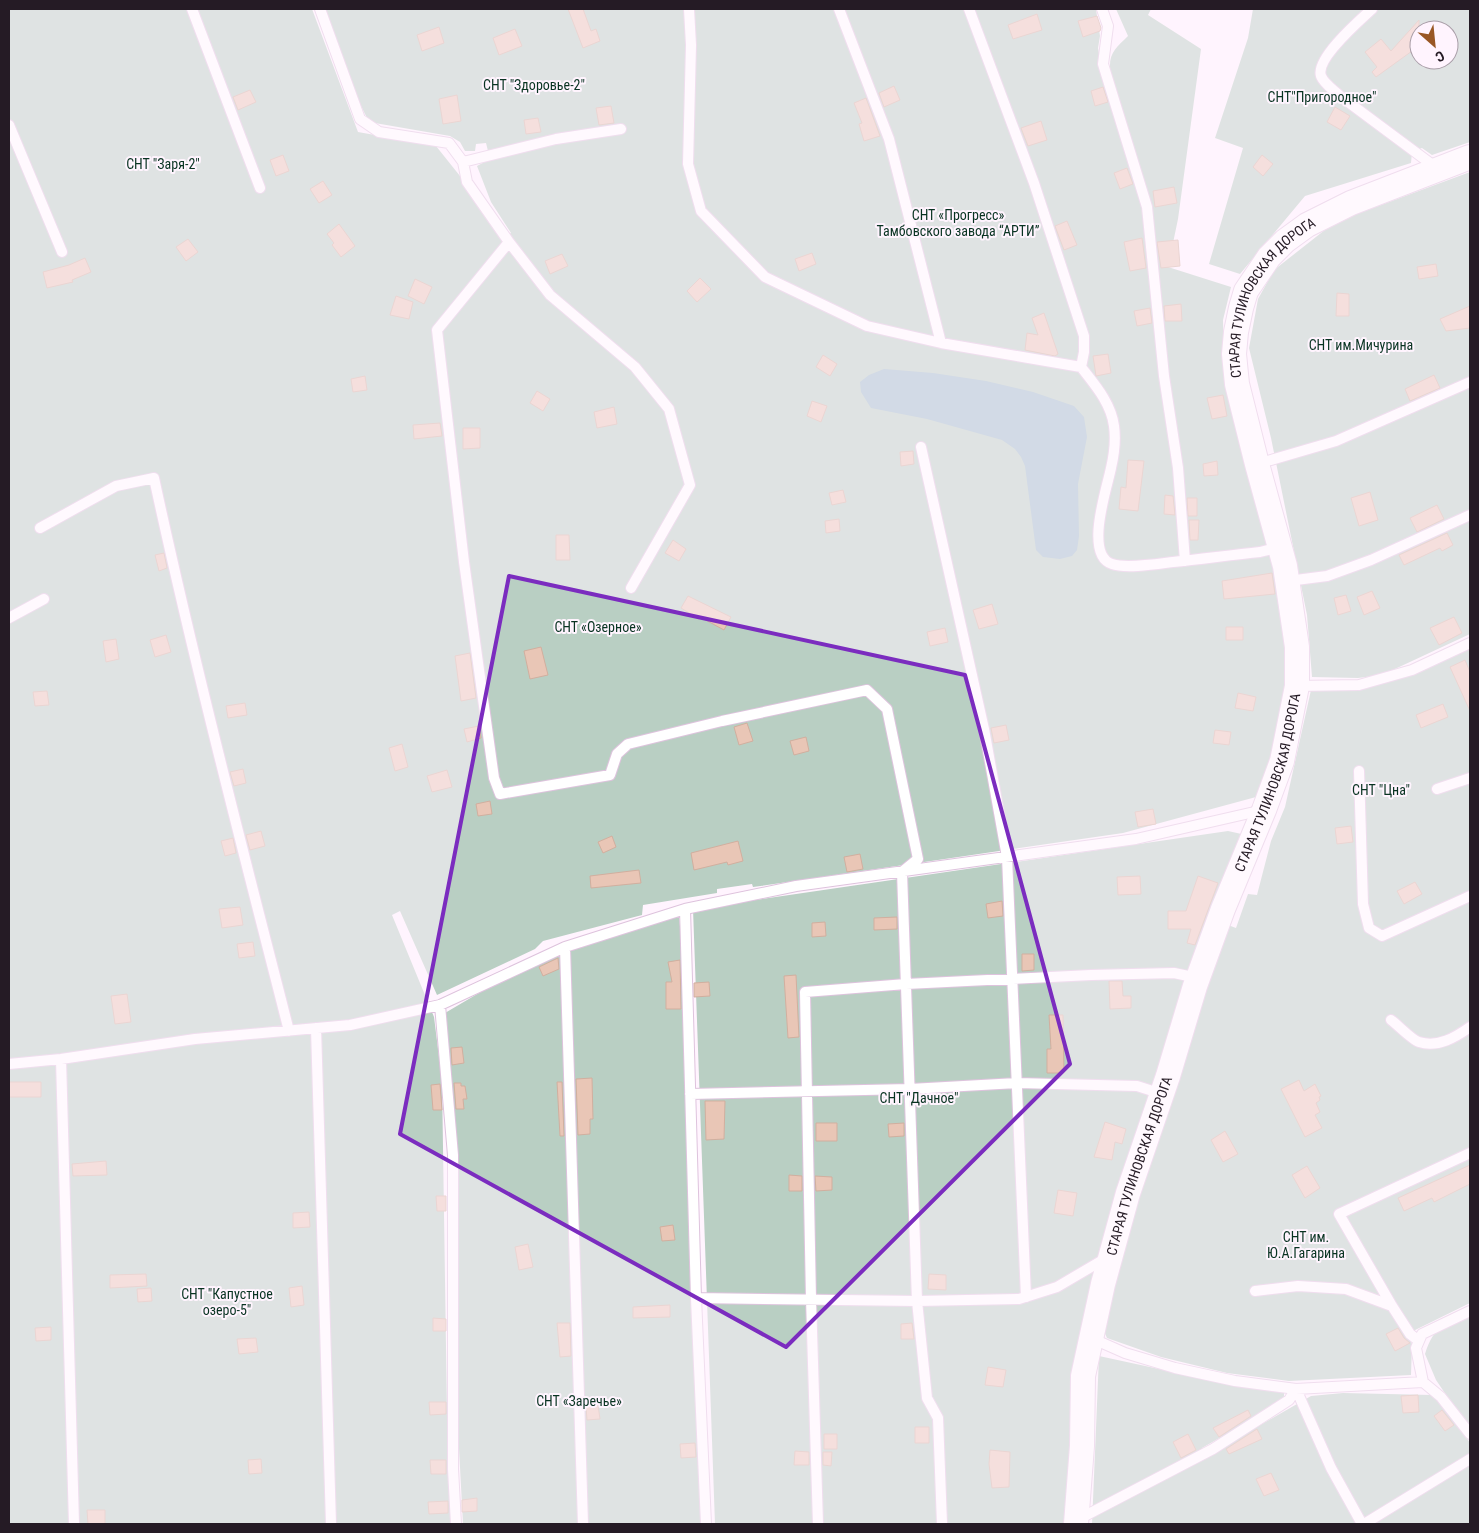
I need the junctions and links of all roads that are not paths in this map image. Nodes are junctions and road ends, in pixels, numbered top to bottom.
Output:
1 (192, 9) edge
2 (320, 9) edge
3 (690, 9) edge
4 (838, 9) edge
5 (969, 9) edge
6 (1102, 9) edge
7 (1372, 9) edge
8 (9, 125) edge
9 (621, 129) dead end
10 (1470, 157) edge
11 (463, 162) junction
12 (1438, 169) junction
13 (260, 188) dead end
14 (509, 242) junction
15 (62, 252) dead end
16 (941, 343) junction
17 (1081, 367) junction
18 (1470, 382) edge
19 (922, 447) dead end
20 (1257, 464) junction
21 (1470, 515) edge
22 (40, 528) dead end
23 (1280, 548) junction
24 (1185, 561) junction
25 (1288, 582) junction
26 (631, 588) dead end
27 (44, 599) dead end
28 (9, 618) edge
29 (1470, 643) edge
30 (1297, 686) junction
31 (1359, 771) dead end
32 (1470, 778) edge
33 (1437, 789) dead end
34 (1264, 810) junction
35 (1007, 857) junction
36 (902, 872) junction
37 (1470, 896) edge
38 (685, 909) junction
39 (565, 946) junction
40 (1198, 978) junction
41 (1012, 979) junction
42 (906, 984) junction
43 (440, 1005) junction
44 (1391, 1020) dead end
45 (1470, 1027) edge
46 (316, 1028) junction
47 (289, 1031) junction
48 (61, 1059) junction
49 (9, 1064) edge
50 (1017, 1083) junction
51 (910, 1089) junction
52 (807, 1091) junction
53 (690, 1094) junction
54 (1162, 1094) junction
55 (1470, 1153) edge
56 (1111, 1255) junction
57 (1255, 1291) dead end
58 (1026, 1297) junction
59 (696, 1298) junction
60 (811, 1299) junction
61 (917, 1301) junction
62 (1392, 1306) junction
63 (1470, 1311) edge
64 (1090, 1337) junction
65 (1419, 1341) junction
66 (1423, 1382) junction
67 (1296, 1389) junction
68 (1470, 1434) edge
69 (1470, 1459) edge
70 (1076, 1522) edge
71 (74, 1524) edge
72 (331, 1524) edge
73 (456, 1524) edge
74 (584, 1524) edge
75 (706, 1524) edge
76 (818, 1524) edge
77 (942, 1524) edge
78 (1363, 1524) edge

1 - 13 lane
2 - 11 lane
3 - 16 lane
4 - 16 lane
5 - 17 lane
6 - 24 lane
7 - 12 lane
8 - 15 lane
9 - 11 lane
10 - 12 street, СТАРАЯ ТУЛИНОВСКАЯ ДОРОГА
11 - 14 lane
12 - 20 street, СТАРАЯ ТУЛИНОВСКАЯ ДОРОГА
14 - 26 lane
14 - 36 lane
16 - 17 lane
17 - 24 lane
18 - 20 lane
19 - 35 lane
20 - 23 street, СТАРАЯ ТУЛИНОВСКАЯ ДОРОГА
21 - 25 lane
22 - 47 lane
23 - 24 lane
23 - 25 street, СТАРАЯ ТУЛИНОВСКАЯ ДОРОГА
25 - 30 street, СТАРАЯ ТУЛИНОВСКАЯ ДОРОГА
27 - 28 lane
29 - 30 lane
30 - 34 street, СТАРАЯ ТУЛИНОВСКАЯ ДОРОГА
31 - 37 lane
32 - 33 lane
34 - 35 lane
34 - 40 street, СТАРАЯ ТУЛИНОВСКАЯ ДОРОГА
35 - 36 lane
35 - 41 lane
36 - 38 lane
36 - 42 lane
38 - 39 lane
38 - 53 lane
39 - 43 lane
39 - 74 lane
40 - 41 lane
40 - 54 street, СТАРАЯ ТУЛИНОВСКАЯ ДОРОГА
41 - 42 lane
41 - 50 lane
42 - 51 lane
42 - 52 lane
43 - 46 lane
43 - 73 lane
44 - 45 lane
46 - 47 lane
46 - 72 lane
47 - 48 lane
48 - 49 lane
48 - 71 lane
50 - 51 lane
50 - 54 lane
50 - 58 lane
51 - 52 lane
51 - 61 lane
52 - 53 lane
52 - 60 lane
53 - 59 lane
54 - 56 street, СТАРАЯ ТУЛИНОВСКАЯ ДОРОГА
55 - 62 lane
56 - 58 lane
56 - 64 street, СТАРАЯ ТУЛИНОВСКАЯ ДОРОГА
57 - 62 lane
58 - 61 lane
59 - 60 lane
59 - 75 lane
60 - 61 lane
60 - 76 lane
61 - 77 lane
62 - 65 lane
63 - 65 lane
64 - 67 lane
64 - 70 street, СТАРАЯ ТУЛИНОВСКАЯ ДОРОГА
65 - 66 lane
66 - 67 lane
66 - 68 lane
67 - 70 lane
67 - 78 lane
69 - 78 lane

